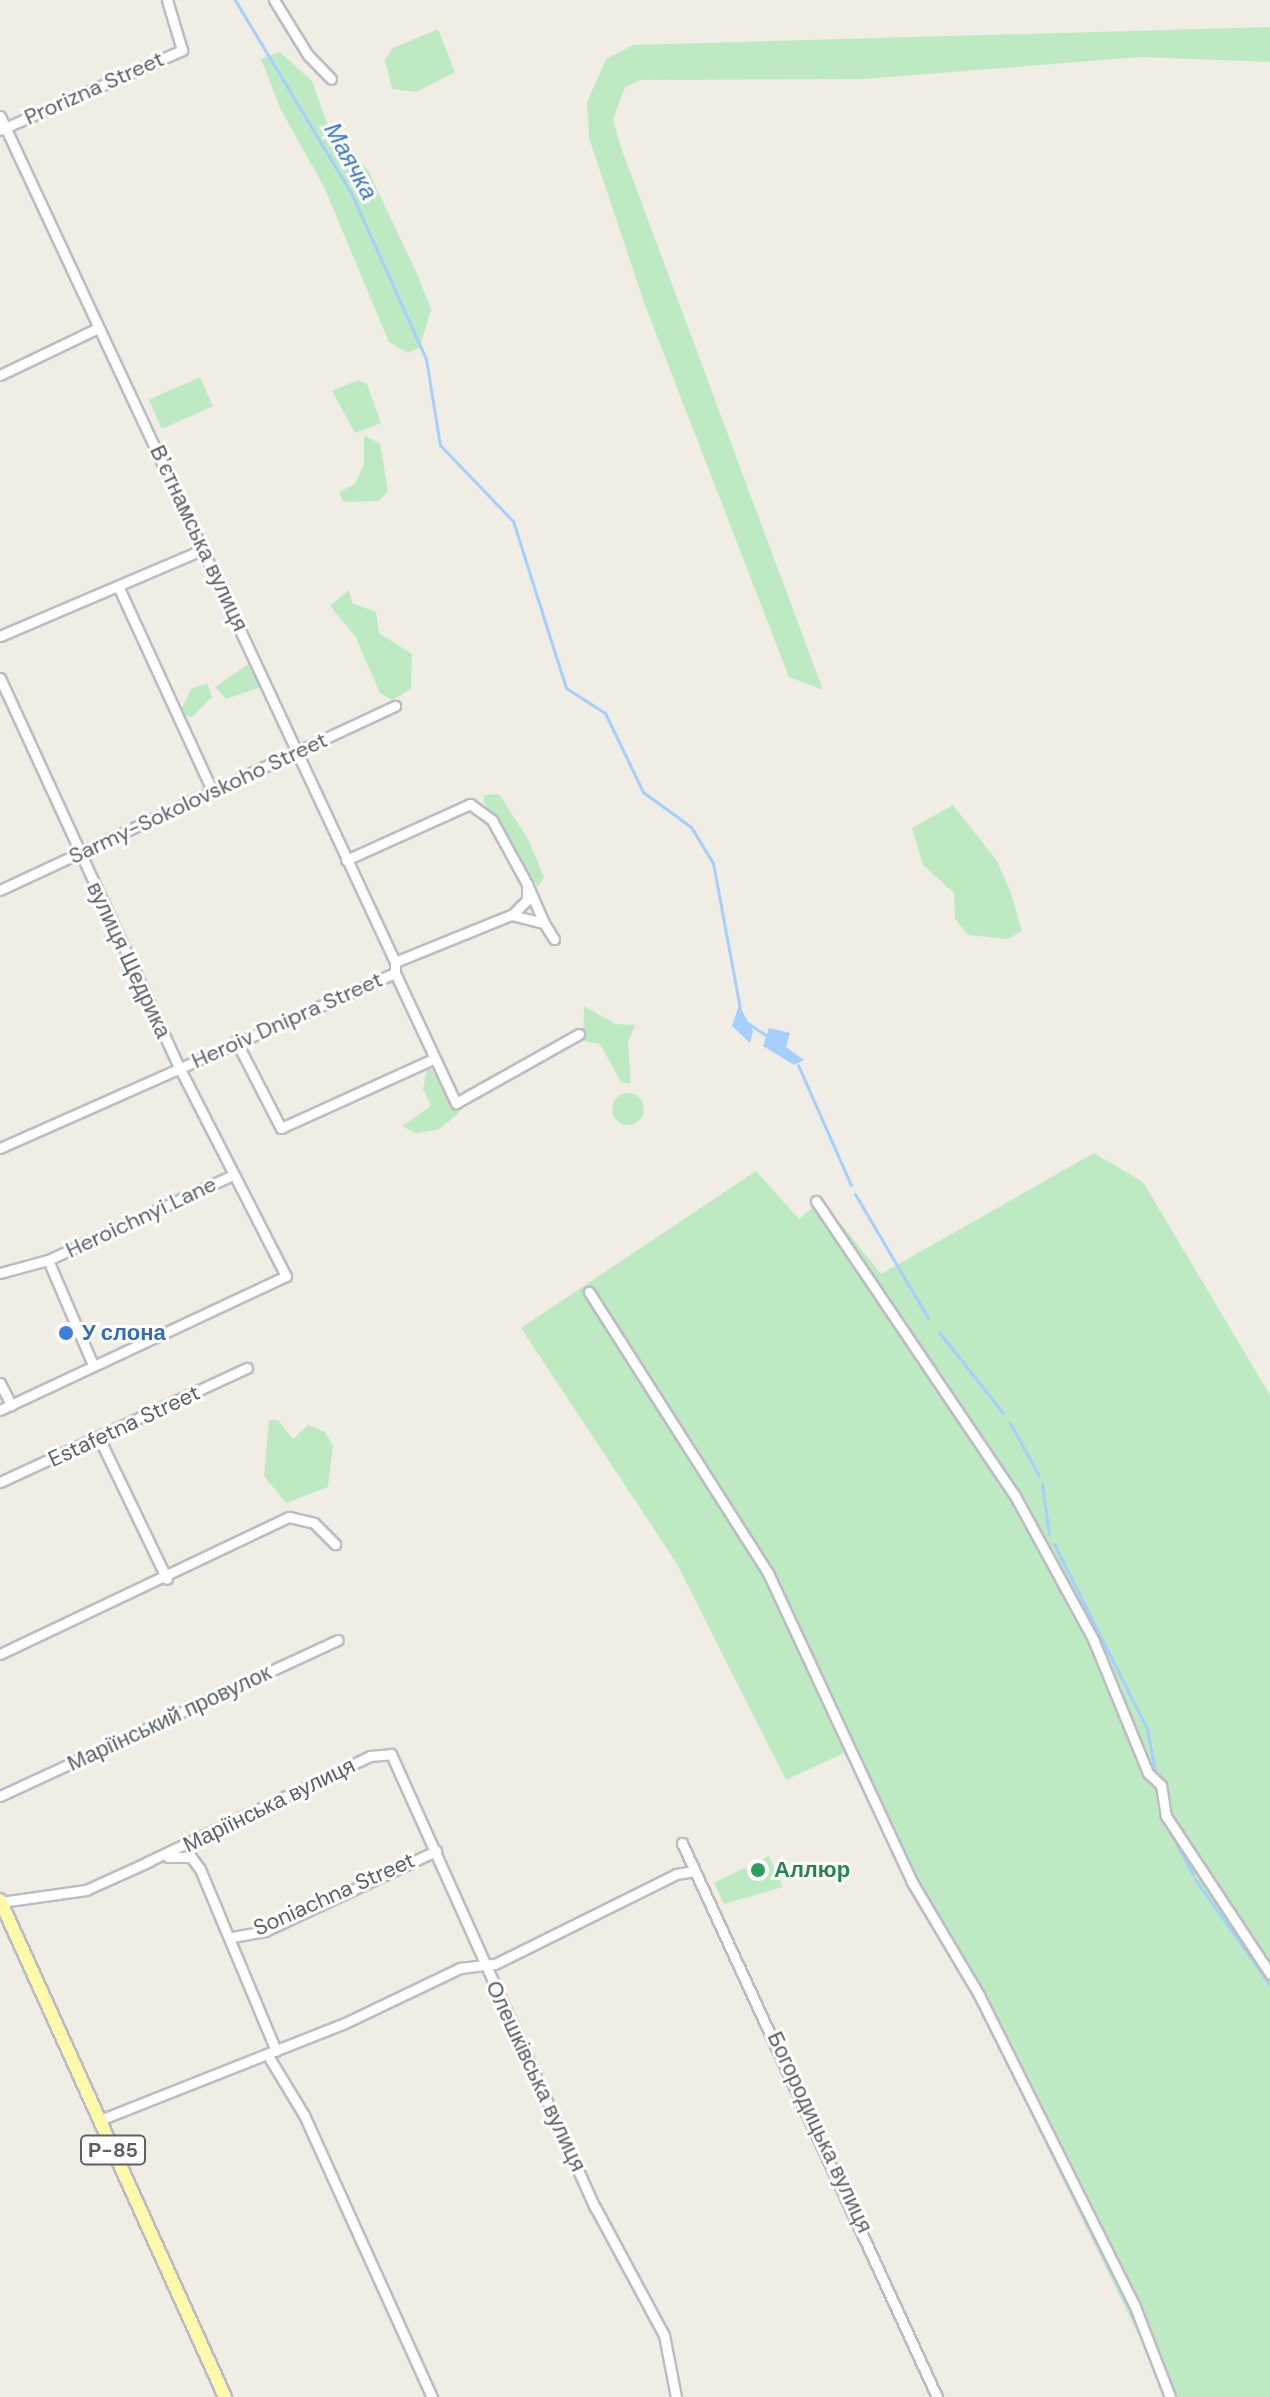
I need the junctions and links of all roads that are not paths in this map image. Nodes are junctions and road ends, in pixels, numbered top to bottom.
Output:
1 (167, 0) edge
2 (274, 0) edge
3 (331, 79) dead end
4 (0, 116) edge
5 (2, 128) edge
6 (98, 328) junction
7 (0, 375) edge
8 (204, 549) junction
9 (118, 586) junction
10 (0, 636) edge
11 (0, 678) edge
12 (395, 706) dead end
13 (297, 751) junction
14 (211, 788) junction
15 (80, 855) junction
16 (346, 860) junction
17 (527, 884) junction
18 (0, 890) edge
19 (511, 915) junction
20 (544, 923) junction
21 (554, 939) dead end
22 (395, 967) junction
23 (579, 1034) dead end
24 (236, 1041) junction
25 (431, 1060) junction
26 (179, 1067) junction
27 (0, 1148) edge
28 (233, 1175) junction
29 (816, 1201) dead end
30 (48, 1260) junction
31 (0, 1273) edge
32 (589, 1292) dead end
33 (93, 1365) junction
34 (247, 1368) dead end
35 (0, 1383) edge
36 (11, 1405) junction
37 (0, 1410) edge
38 (100, 1440) junction
39 (0, 1482) edge
40 (335, 1544) dead end
41 (167, 1579) junction
42 (338, 1640) dead end
43 (0, 1654) edge
44 (391, 1754) joint
45 (0, 1796) edge
46 (682, 1843) dead end
47 (436, 1851) junction
48 (147, 1862) junction
49 (695, 1871) junction
50 (1, 1901) edge
51 (232, 1937) junction
52 (485, 1967) junction
53 (1270, 1974) edge
54 (272, 2052) junction
55 (100, 2120) junction
56 (225, 2397) edge
57 (432, 2397) edge
58 (676, 2397) edge
59 (937, 2397) edge
60 (1170, 2397) edge

1 - 5 street, Prorizna Street
2 - 3 street
4 - 5 street, Вʼєтнамська вулиця
5 - 6 street, Вʼєтнамська вулиця
6 - 7 street
6 - 8 street, Вʼєтнамська вулиця
8 - 9 street
8 - 13 street, Вʼєтнамська вулиця
9 - 10 street
9 - 14 street
11 - 15 street, вулиця Щедрика
12 - 13 street, Sarmy-Sokolovskoho Street
13 - 14 street, Sarmy-Sokolovskoho Street
13 - 16 street, Вʼєтнамська вулиця
14 - 15 street, Sarmy-Sokolovskoho Street
15 - 18 street, Sarmy-Sokolovskoho Street
15 - 26 street, вулиця Щедрика
16 - 17 street
16 - 22 street, Вʼєтнамська вулиця
17 - 19 street
17 - 20 street
19 - 20 street
19 - 22 street, Heroiv Dnipra Street
20 - 21 street
22 - 24 street, Heroiv Dnipra Street
22 - 25 street, Вʼєтнамська вулиця
23 - 25 street, Вʼєтнамська вулиця
24 - 25 street
24 - 26 street, Heroiv Dnipra Street
26 - 27 street, Heroiv Dnipra Street
26 - 28 street, Heroiv Dnipra Street
28 - 30 street, Heroichnyi Lane
28 - 33 street, Heroiv Dnipra Street
29 - 53 street
30 - 31 street, Heroichnyi Lane
30 - 33 street
32 - 60 street
33 - 36 street
34 - 38 street, Estafetna Street
35 - 36 street
36 - 37 street
38 - 39 street, Estafetna Street
38 - 41 street
40 - 41 street
41 - 43 street
42 - 45 street, Маріїнський провулок
44 - 47 street, Олешківська вулиця
44 - 48 street, Маріїнська вулиця
46 - 49 street, Богородицька вулиця
47 - 51 street, Soniachna Street
47 - 52 street, Олешківська вулиця
48 - 50 street, Маріїнська вулиця
48 - 51 street
49 - 52 street
49 - 59 street, Богородицька вулиця
50 - 55 main road, Р-85
51 - 54 street
52 - 54 street
52 - 58 street, Олешківська вулиця
54 - 55 street
54 - 57 street
55 - 56 main road, Р-85

